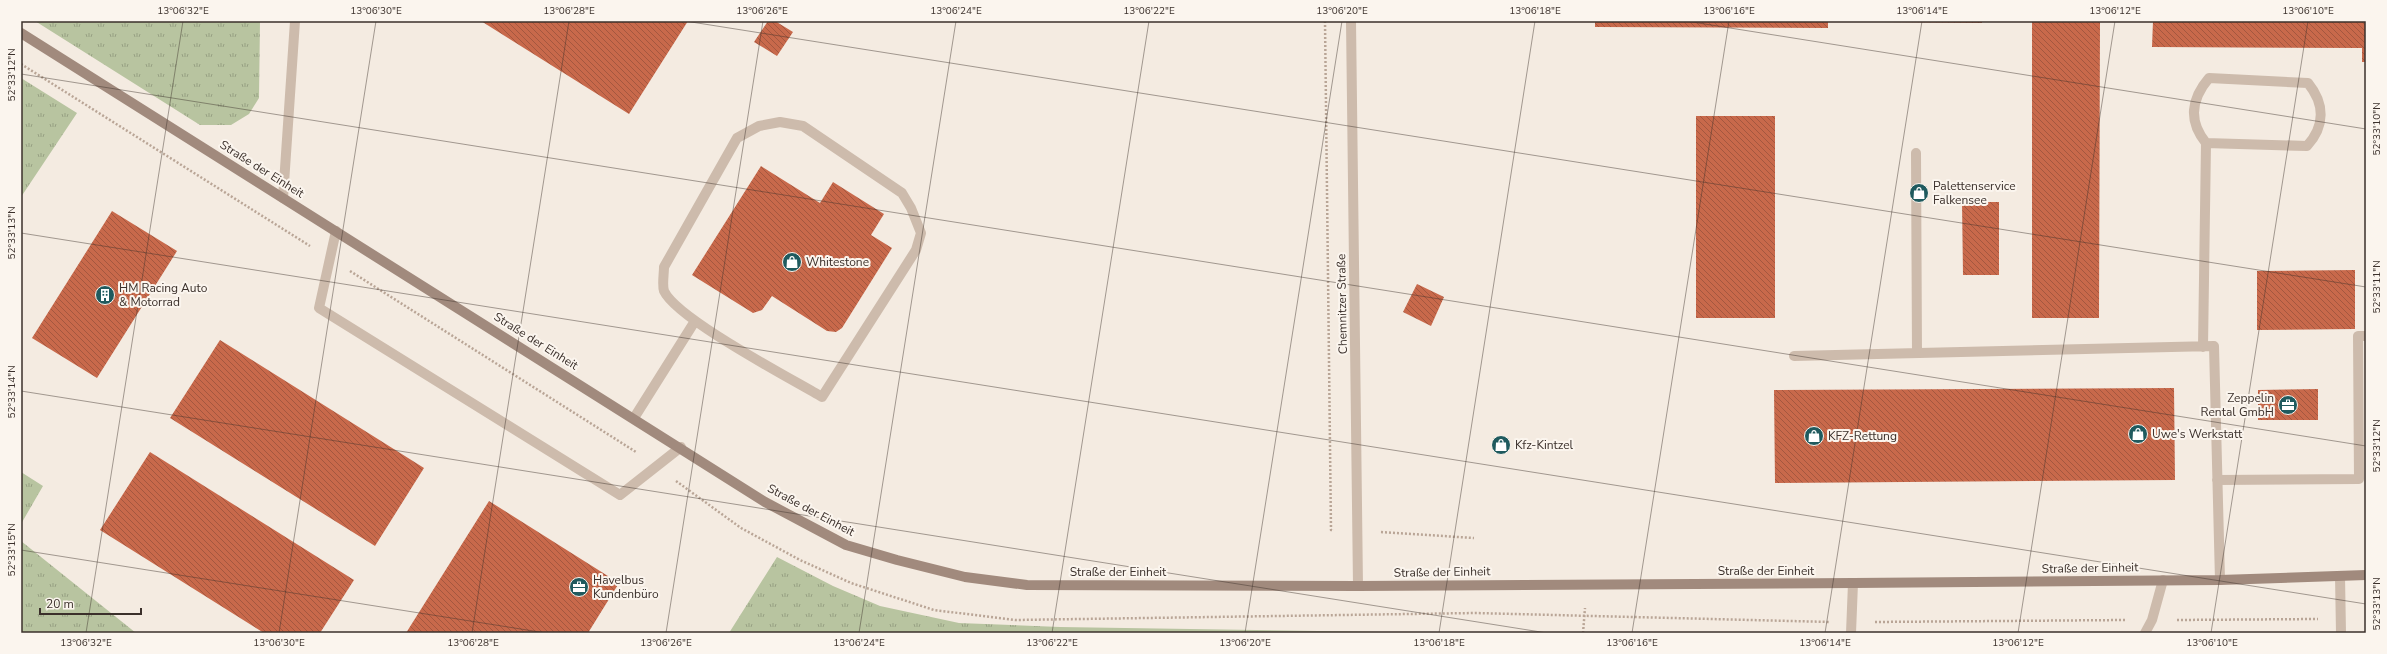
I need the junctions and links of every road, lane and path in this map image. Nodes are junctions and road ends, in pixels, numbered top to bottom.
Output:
1 (295, 21) edge
2 (1325, 21) edge
3 (1351, 21) edge
4 (21, 33) edge
5 (2206, 143) junction
6 (1916, 153) dead end
7 (284, 198) junction
8 (336, 231) junction
9 (695, 321) junction
10 (2366, 336) edge
11 (2203, 347) junction
12 (1916, 353) junction
13 (1794, 356) dead end
14 (634, 418) junction
15 (681, 448) junction
16 (2217, 480) junction
17 (1357, 531) junction
18 (1474, 538) dead end
19 (2366, 575) edge
20 (2340, 576) junction
21 (2163, 580) junction
22 (2220, 580) junction
23 (1853, 583) junction
24 (1358, 586) junction
25 (1851, 633) edge
26 (2145, 633) edge
27 (2341, 633) edge

1 - 7 street
2 - 17 path
3 - 17 street, Chemnitzer Straße
4 - 7 street, Straße der Einheit
5 - 5 street
5 - 11 street
6 - 12 street
7 - 8 street, Straße der Einheit
8 - 14 street, Straße der Einheit
8 - 15 street
9 - 9 street
9 - 14 street
10 - 16 street
11 - 12 street
11 - 16 street
12 - 13 street
14 - 15 street, Straße der Einheit
15 - 24 street, Straße der Einheit
16 - 22 street
17 - 18 path
17 - 24 street, Chemnitzer Straße
19 - 20 street, Straße der Einheit
20 - 22 street, Straße der Einheit
20 - 27 street
21 - 22 street, Straße der Einheit
21 - 23 street, Straße der Einheit
21 - 26 street
23 - 24 street, Straße der Einheit
23 - 25 street

